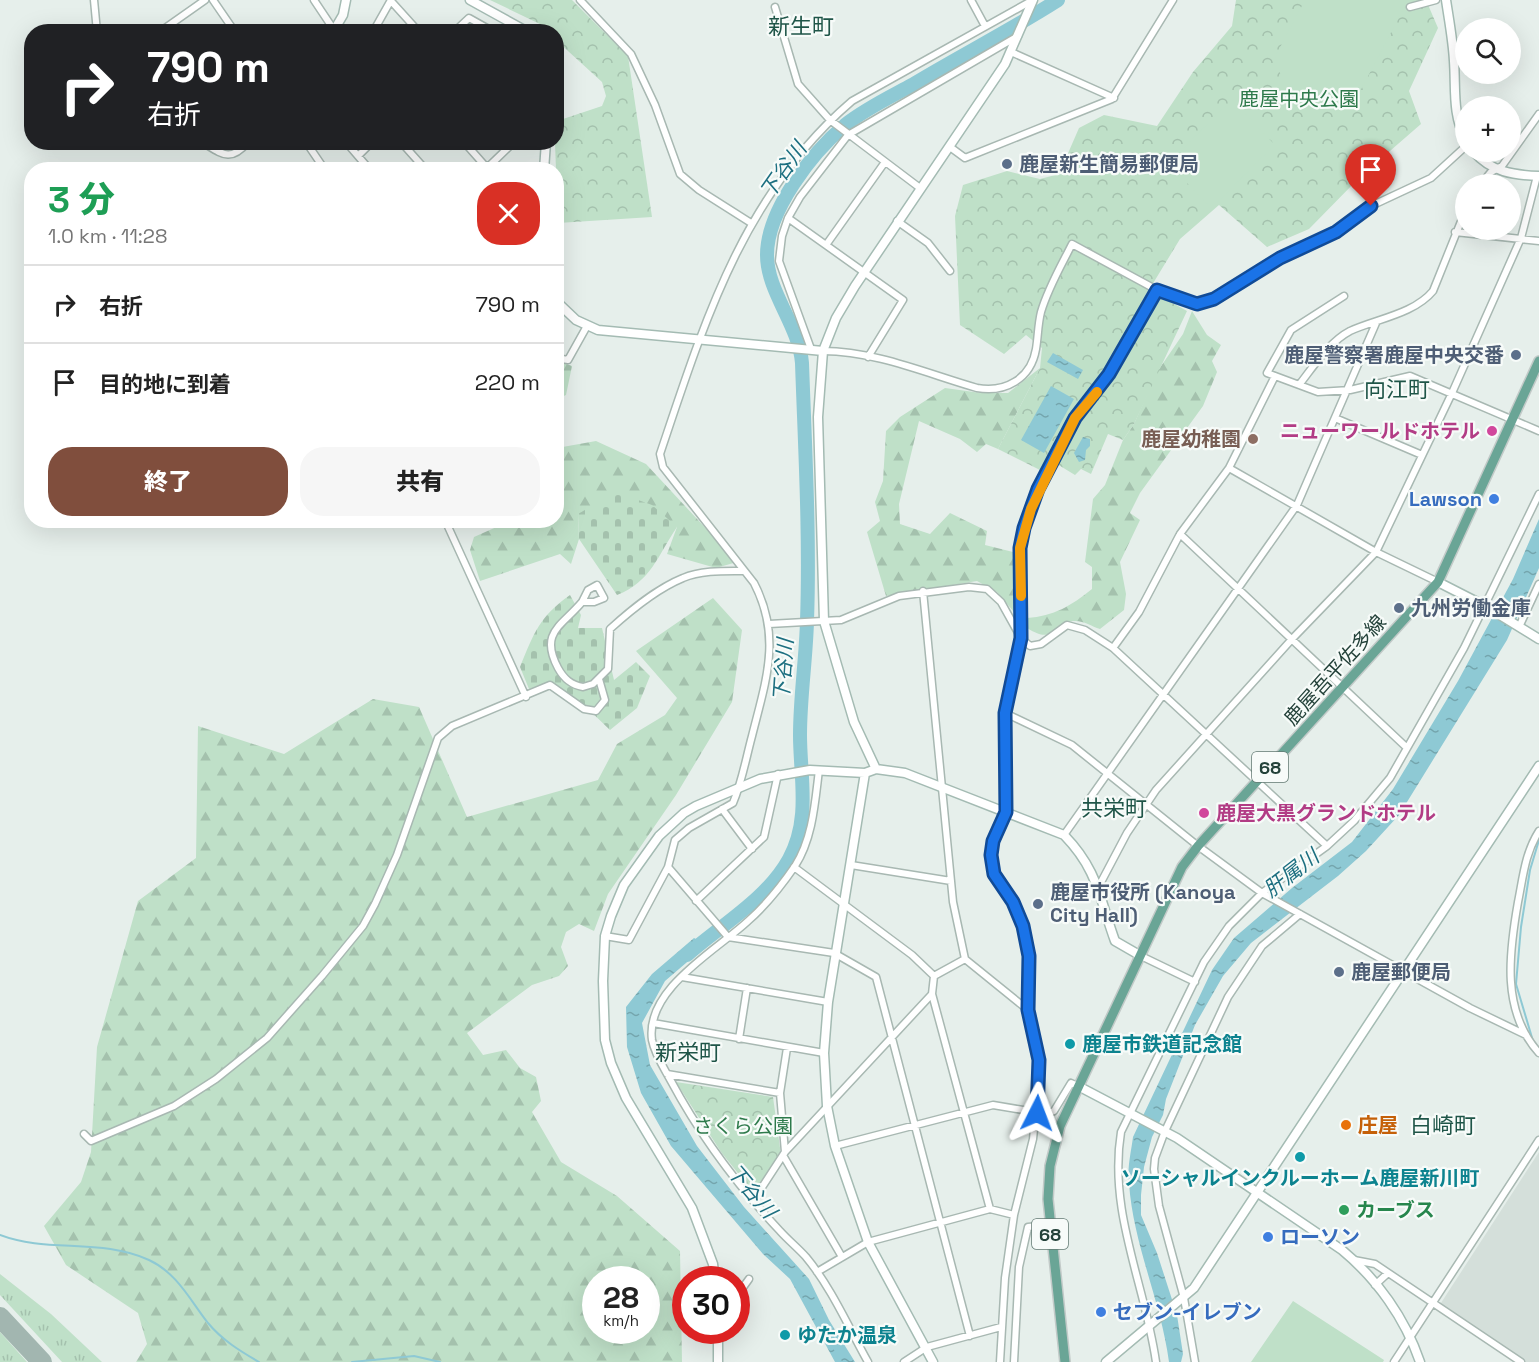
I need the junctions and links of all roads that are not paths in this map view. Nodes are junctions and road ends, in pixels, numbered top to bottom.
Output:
1 (94, 0) edge
2 (205, 0) edge
3 (213, 0) edge
4 (314, 0) edge
5 (345, 0) edge
6 (470, 0) edge
7 (580, 0) edge
8 (971, 0) edge
9 (1173, 0) edge
10 (1436, 0) edge
11 (1446, 0) edge
12 (391, 1) edge
13 (1032, 2) edge
14 (775, 7) dead end
15 (1410, 7) dead end
16 (96, 24) edge
17 (171, 24) edge
18 (230, 24) edge
19 (329, 24) edge
20 (338, 24) edge
21 (378, 24) edge
22 (412, 24) edge
23 (463, 24) edge
24 (480, 24) edge
25 (514, 24) edge
26 (985, 26) junction
27 (1020, 33) junction
28 (1011, 52) junction
29 (1114, 98) junction
30 (1455, 109) edge
31 (1539, 114) edge
32 (830, 120) junction
33 (848, 135) junction
34 (950, 147) junction
35 (217, 150) edge
36 (242, 150) edge
37 (353, 150) edge
38 (364, 150) edge
39 (408, 150) edge
40 (471, 150) edge
41 (506, 150) edge
42 (358, 156) junction
43 (1455, 156) edge
44 (363, 162) edge
45 (419, 162) edge
46 (480, 162) edge
47 (493, 162) edge
48 (885, 162) junction
49 (1487, 162) edge
50 (1496, 169) junction
51 (1491, 174) edge
52 (1538, 176) edge
53 (920, 188) junction
54 (788, 218) junction
55 (897, 221) junction
56 (751, 223) junction
57 (1455, 232) edge
58 (1521, 238) joint
59 (1520, 240) edge
60 (1539, 241) edge
61 (826, 244) junction
62 (950, 271) dead end
63 (864, 272) junction
64 (1157, 290) junction
65 (1344, 296) dead end
66 (564, 309) edge
67 (1376, 323) junction
68 (587, 326) junction
69 (698, 340) junction
70 (809, 348) junction
71 (823, 351) junction
72 (868, 357) junction
73 (564, 359) edge
74 (1539, 361) edge
75 (1275, 376) junction
76 (1299, 385) junction
77 (1347, 390) junction
78 (1452, 393) junction
79 (1335, 418) junction
80 (1512, 419) junction
81 (1539, 431) edge
82 (1422, 455) junction
83 (1229, 468) junction
84 (1539, 494) edge
85 (1297, 505) junction
86 (449, 528) edge
87 (1180, 534) junction
88 (1376, 552) junction
89 (744, 571) junction
90 (1438, 582) junction
91 (1539, 584) edge
92 (1237, 588) junction
93 (923, 591) junction
94 (582, 602) dead end
95 (1486, 607) junction
96 (820, 621) junction
97 (769, 624) junction
98 (1517, 626) junction
99 (1021, 638) junction
100 (1292, 639) junction
101 (1539, 639) edge
102 (1113, 648) junction
103 (599, 679) junction
104 (1342, 688) junction
105 (1163, 693) junction
106 (526, 697) junction
107 (1005, 713) junction
108 (1207, 734) junction
109 (1406, 747) junction
110 (1539, 766) edge
111 (876, 769) junction
112 (814, 770) junction
113 (865, 773) junction
114 (778, 774) junction
115 (1107, 775) junction
116 (1257, 781) junction
117 (739, 786) junction
118 (940, 788) junction
119 (1145, 804) junction
120 (722, 809) junction
121 (1006, 812) junction
122 (1539, 831) edge
123 (1064, 835) junction
124 (1198, 846) junction
125 (1326, 846) junction
126 (752, 849) junction
127 (851, 865) junction
128 (668, 867) junction
129 (794, 867) junction
130 (951, 880) junction
131 (1099, 886) junction
132 (1263, 894) junction
133 (696, 901) junction
134 (843, 902) junction
135 (1298, 913) junction
136 (605, 936) junction
137 (728, 937) junction
138 (834, 953) junction
139 (1141, 956) junction
140 (965, 959) junction
141 (1402, 972) junction
142 (934, 976) junction
143 (682, 977) junction
144 (1195, 982) junction
145 (747, 988) junction
146 (932, 993) junction
147 (828, 1002) junction
148 (1028, 1010) junction
149 (653, 1023) junction
150 (1526, 1035) junction
151 (892, 1037) junction
152 (739, 1039) junction
153 (787, 1048) junction
154 (824, 1053) junction
155 (1539, 1053) edge
156 (667, 1074) junction
157 (1080, 1087) junction
158 (780, 1093) junction
159 (827, 1106) junction
160 (965, 1111) junction
161 (1131, 1112) junction
162 (1037, 1113) junction
163 (913, 1127) junction
164 (1165, 1131) junction
165 (84, 1134) dead end
166 (1539, 1140) edge
167 (836, 1146) junction
168 (784, 1155) junction
169 (1256, 1193) junction
170 (753, 1201) junction
171 (990, 1209) junction
172 (1014, 1215) junction
173 (941, 1223) junction
174 (1050, 1225) junction
175 (868, 1242) junction
176 (842, 1257) junction
177 (1354, 1260) junction
178 (713, 1266) edge
179 (817, 1272) junction
180 (1388, 1274) junction
181 (1375, 1285) junction
182 (1181, 1300) junction
183 (1432, 1305) junction
184 (1150, 1326) junction
185 (1001, 1327) junction
186 (970, 1336) junction
187 (1410, 1338) junction
188 (718, 1344) edge
189 (927, 1347) junction
190 (718, 1362) edge
191 (868, 1362) edge
192 (904, 1362) edge
193 (933, 1362) edge
194 (1000, 1362) edge
195 (1014, 1362) edge
196 (1065, 1362) edge
197 (1106, 1362) edge
198 (1156, 1362) edge
199 (1195, 1362) edge
200 (1394, 1362) edge
201 (1420, 1362) edge
202 (1521, 1362) edge

1 - 16 street
2 - 17 street
3 - 18 street
4 - 19 street
5 - 20 street
6 - 25 street
7 - 56 street
8 - 26 street
9 - 29 street
10 - 15 street
11 - 30 street
12 - 21 street
12 - 22 street
13 - 26 street
13 - 27 street
14 - 32 street
23 - 24 street
26 - 32 street
27 - 28 street
27 - 33 street
28 - 29 street
28 - 34 street
29 - 34 street
31 - 50 street
32 - 33 street
32 - 56 street
33 - 48 street
33 - 54 street
34 - 53 street
35 - 36 street
37 - 42 street
38 - 42 street
39 - 45 street
40 - 46 street
41 - 47 street
42 - 44 street
43 - 64 street
48 - 53 street
48 - 61 street
49 - 50 street
50 - 51 street
50 - 52 street
52 - 58 street
53 - 55 street
54 - 61 street
54 - 70 street
55 - 62 street
55 - 63 street
56 - 69 street
57 - 67 street
58 - 60 street
59 - 78 street
61 - 63 street
63 - 71 street
63 - 72 street
64 - 72 street
64 - 99 street
65 - 75 street
66 - 68 street
67 - 76 street
67 - 77 street
68 - 69 street
68 - 73 street
69 - 70 street
69 - 89 street
70 - 71 street
71 - 72 street
71 - 96 street
74 - 80 main road, 鹿屋吾平佐多線 / 68
75 - 76 street
75 - 83 street
76 - 77 street
77 - 78 street
77 - 79 street
78 - 80 street
78 - 82 street
79 - 82 street
79 - 85 street
80 - 81 street
80 - 90 main road, 鹿屋吾平佐多線 / 68
82 - 88 street
83 - 85 street
83 - 87 street
84 - 95 street
85 - 88 street
85 - 92 street
86 - 106 street
87 - 92 street
87 - 102 street
88 - 90 street
88 - 100 street
89 - 97 street
89 - 103 street
90 - 95 street
90 - 104 main road, 鹿屋吾平佐多線 / 68
91 - 98 street
92 - 100 street
92 - 105 street
93 - 96 street
93 - 99 street
93 - 118 street
94 - 103 street
95 - 98 street
95 - 109 street
96 - 97 street
96 - 111 street
97 - 117 street
98 - 101 street
99 - 102 street
99 - 107 street
100 - 104 street
100 - 108 street
102 - 105 street
103 - 106 street
104 - 109 street
104 - 116 main road, 鹿屋吾平佐多線 / 68
105 - 108 street
105 - 115 street
106 - 165 street
107 - 115 street
107 - 121 street
108 - 116 street
108 - 119 street
109 - 125 street
110 - 141 street
111 - 113 street
111 - 118 street
112 - 113 street
112 - 114 street
112 - 129 street
113 - 127 street
114 - 117 street
114 - 126 street
115 - 119 street
115 - 123 street
116 - 124 main road, 鹿屋吾平佐多線 / 68
116 - 125 street
117 - 120 street
117 - 136 street
118 - 121 street
118 - 130 street
119 - 124 street
119 - 131 street
120 - 126 street
120 - 128 street
121 - 123 street
121 - 148 street
122 - 150 street
123 - 131 street
124 - 132 street
124 - 139 main road, 鹿屋吾平佐多線 / 68
125 - 132 street
126 - 133 street
127 - 130 street
127 - 134 street
128 - 133 street
128 - 136 street
129 - 134 street
129 - 137 street
130 - 140 street
131 - 139 street
132 - 135 street
132 - 144 street
133 - 137 street
134 - 138 street
134 - 142 street
135 - 141 street
135 - 164 street
136 - 178 street
137 - 138 street
137 - 143 street
138 - 147 street
138 - 151 street
139 - 144 street
139 - 157 main road, 鹿屋吾平佐多線 / 68
140 - 142 street
140 - 148 street
141 - 150 street
141 - 169 street
142 - 146 street
143 - 145 street
143 - 149 street
144 - 161 street
145 - 147 street
145 - 152 street
146 - 151 street
146 - 160 street
147 - 154 street
148 - 162 street
149 - 152 street
149 - 156 street
150 - 155 street
151 - 159 street
151 - 163 street
152 - 153 street
153 - 154 street
153 - 158 street
154 - 159 street
156 - 158 street
156 - 170 street
157 - 161 street
157 - 162 street
157 - 174 main road, 鹿屋吾平佐多線 / 68
158 - 168 street
159 - 167 street
159 - 168 street
160 - 162 street
160 - 163 street
160 - 171 street
161 - 164 street
161 - 184 street
162 - 172 street
163 - 167 street
163 - 173 street
164 - 169 street
164 - 182 street
166 - 183 street
167 - 175 street
168 - 170 street
168 - 176 street
169 - 177 street
169 - 182 street
170 - 179 street
171 - 172 street
171 - 173 street
172 - 185 street
173 - 175 street
173 - 186 street
174 - 195 street
174 - 196 main road, 鹿屋吾平佐多線 / 68
175 - 176 street
175 - 189 street
176 - 179 street
177 - 180 street
177 - 181 street
179 - 191 street
180 - 181 street
180 - 183 street
181 - 187 street
182 - 184 street
182 - 199 street
183 - 187 street
183 - 202 street
184 - 197 street
184 - 198 street
185 - 186 street
185 - 194 street
186 - 189 street
187 - 200 street
187 - 201 street
188 - 190 street
189 - 192 street
189 - 193 street

